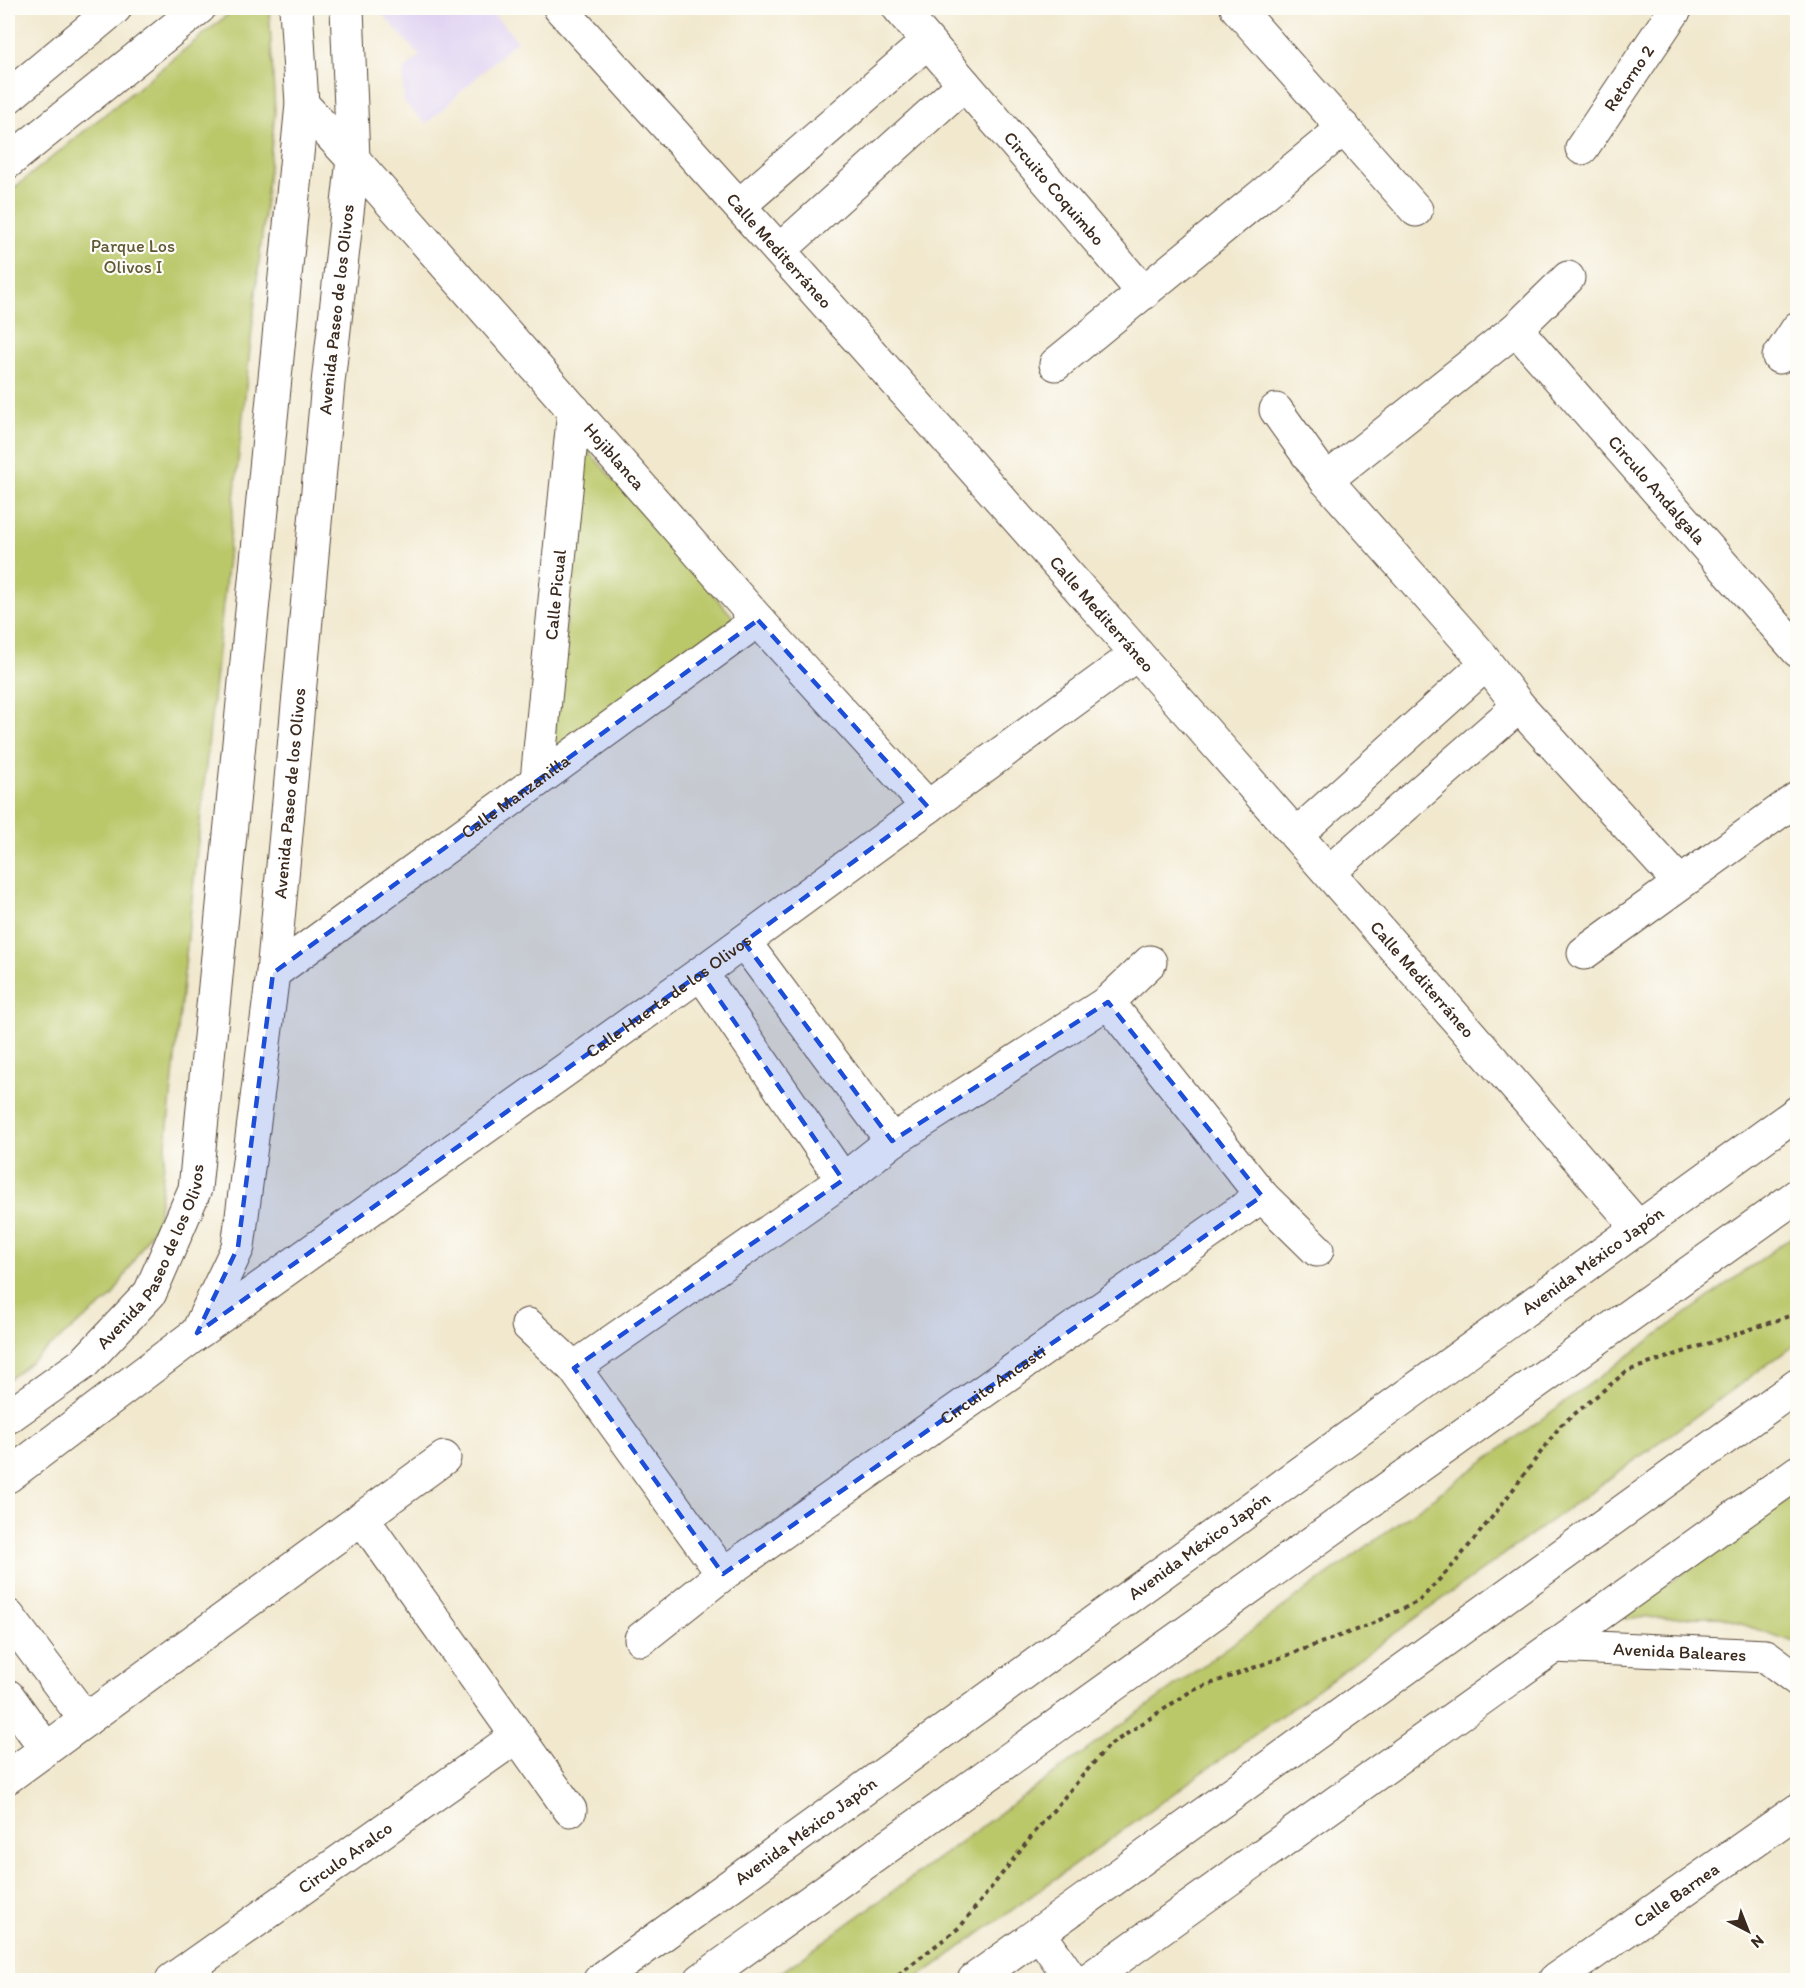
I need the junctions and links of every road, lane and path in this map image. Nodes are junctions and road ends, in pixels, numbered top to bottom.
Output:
1 (115, 8) edge
2 (199, 8) edge
3 (296, 8) edge
4 (347, 8) edge
5 (560, 8) edge
6 (899, 8) edge
7 (1237, 8) edge
8 (1676, 8) edge
9 (927, 42) junction
10 (964, 84) junction
11 (8, 97) edge
12 (302, 104) junction
13 (1344, 128) junction
14 (1582, 148) dead end
15 (353, 159) junction
16 (8, 162) edge
17 (740, 206) junction
18 (1416, 210) dead end
19 (780, 250) junction
20 (1568, 278) dead end
21 (1144, 292) junction
22 (1797, 328) edge
23 (1516, 329) junction
24 (1779, 357) dead end
25 (1056, 364) dead end
26 (574, 410) junction
27 (1276, 410) dead end
28 (1326, 480) junction
29 (758, 620) junction
30 (1797, 651) edge
31 (1137, 654) junction
32 (1486, 664) junction
33 (1519, 706) junction
34 (537, 780) junction
35 (1797, 798) edge
36 (928, 807) junction
37 (1296, 835) junction
38 (1329, 872) junction
39 (1679, 882) junction
40 (744, 942) junction
41 (1584, 953) dead end
42 (1150, 962) dead end
43 (273, 972) junction
44 (701, 973) junction
45 (1108, 1002) junction
46 (1797, 1112) edge
47 (892, 1141) junction
48 (843, 1180) junction
49 (1797, 1195) edge
50 (1262, 1196) junction
51 (1638, 1227) junction
52 (1317, 1250) dead end
53 (1797, 1313) edge
54 (528, 1325) dead end
55 (197, 1333) junction
56 (574, 1368) junction
57 (1797, 1385) edge
58 (8, 1418) edge
59 (444, 1458) dead end
60 (1797, 1472) edge
61 (8, 1476) edge
62 (362, 1518) junction
63 (723, 1574) junction
64 (8, 1616) edge
65 (641, 1639) dead end
66 (1554, 1646) junction
67 (1797, 1680) edge
68 (8, 1696) edge
69 (86, 1720) junction
70 (517, 1736) junction
71 (46, 1749) junction
72 (8, 1777) edge
73 (570, 1810) dead end
74 (1797, 1810) edge
75 (1040, 1934) junction
76 (172, 1980) edge
77 (600, 1980) edge
78 (701, 1980) edge
79 (891, 1980) edge
80 (974, 1980) edge
81 (1072, 1980) edge
82 (1088, 1980) edge
83 (1555, 1980) edge

1 - 11 street
2 - 16 street
3 - 12 street, Avenida Paseo de los Olivos
4 - 15 street, Avenida Paseo de los Olivos
5 - 17 street, Calle Mediterráneo
6 - 9 street, Circuito Coquimbo
7 - 13 street
8 - 14 street, Retorno 2
9 - 10 street, Circuito Coquimbo
9 - 17 street
10 - 19 street
10 - 21 street, Circuito Coquimbo
12 - 15 street, Hojiblanca
12 - 58 street, Avenida Paseo de los Olivos
13 - 18 street
13 - 21 street
15 - 26 street, Hojiblanca
15 - 43 street, Avenida Paseo de los Olivos
17 - 19 street, Calle Mediterráneo
19 - 31 street, Calle Mediterráneo
20 - 23 street
21 - 25 street
22 - 24 street
23 - 28 street
23 - 30 street, Circulo Andalgala
26 - 29 street, Hojiblanca
26 - 34 street, Calle Picual
27 - 28 street
28 - 32 street
29 - 34 street, Calle Manzanilla
29 - 36 street, Hojiblanca
31 - 36 street, Calle Huerta de los Olivos
31 - 37 street, Calle Mediterráneo
32 - 33 street
32 - 37 street
33 - 38 street
33 - 39 street
34 - 43 street, Calle Manzanilla
35 - 39 street
36 - 40 street, Calle Huerta de los Olivos
37 - 38 street, Calle Mediterráneo
38 - 51 street, Calle Mediterráneo
39 - 41 street
40 - 44 street, Calle Huerta de los Olivos
40 - 47 street
42 - 45 street
43 - 55 street, Avenida Paseo de los Olivos
44 - 48 street
44 - 55 street, Calle Huerta de los Olivos
45 - 47 street
45 - 50 street
46 - 51 street, Avenida México Japón
47 - 48 street
48 - 56 street
49 - 78 street
50 - 52 street
50 - 63 street, Circuito Ancasti
51 - 77 street, Avenida México Japón
53 - 79 path
54 - 56 street
55 - 61 street, Avenida Paseo de los Olivos
56 - 63 street
57 - 75 street
59 - 62 street
60 - 66 street
62 - 69 street
62 - 70 street
63 - 65 street, Circuito Ancasti
64 - 69 street
66 - 67 street, Avenida Baleares
66 - 82 street
68 - 71 street
69 - 71 street
70 - 73 street
70 - 76 street, Circulo Aralco
71 - 72 street
74 - 83 street, Calle Barnea
75 - 80 street
75 - 81 street

